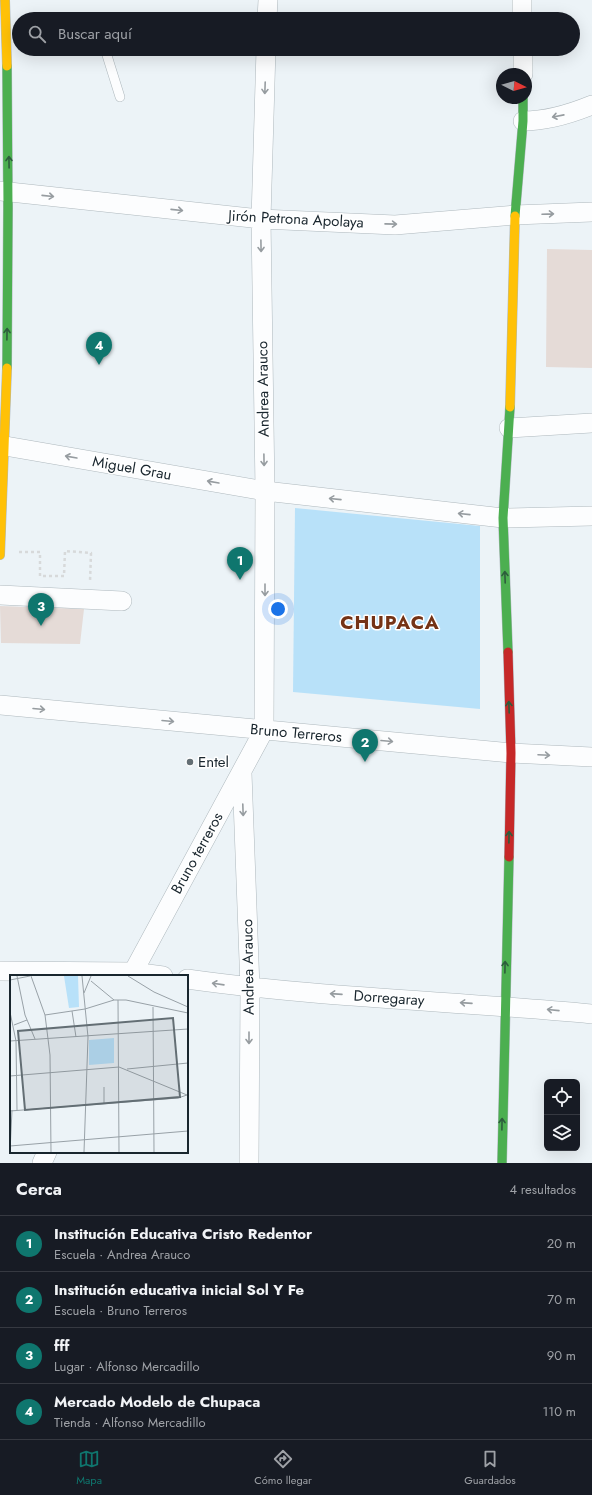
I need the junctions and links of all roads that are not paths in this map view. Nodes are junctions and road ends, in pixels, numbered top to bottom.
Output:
1 (5, 0) edge
2 (268, 0) edge
3 (522, 0) edge
4 (268, 12) edge
5 (522, 12) edge
6 (107, 56) edge
7 (266, 56) edge
8 (523, 56) edge
9 (523, 68) edge
10 (120, 97) dead end
11 (523, 104) edge
12 (592, 105) edge
13 (523, 121) junction
14 (5, 191) edge
15 (592, 212) edge
16 (515, 215) junction
17 (261, 219) junction
18 (592, 422) edge
19 (509, 428) junction
20 (3, 446) edge
21 (265, 491) junction
22 (592, 516) edge
23 (503, 518) junction
24 (0, 555) edge
25 (0, 595) edge
26 (122, 601) dead end
27 (0, 705) edge
28 (264, 730) junction
29 (511, 753) junction
30 (592, 758) edge
31 (242, 771) junction
32 (0, 971) edge
33 (132, 974) edge
34 (148, 975) edge
35 (188, 980) edge
36 (250, 988) junction
37 (504, 1006) junction
38 (592, 1014) edge
39 (47, 1153) edge
40 (42, 1163) edge
41 (249, 1163) edge
42 (502, 1163) edge

14 -> 1 street
2 - 4 street
3 - 5 street
6 - 10 lane
7 -> 17 street, Andrea Arauco
8 - 9 street
11 - 13 street
12 -> 13 street
13 - 16 street
14 -> 17 street, Jirón Petrona Apolaya
20 -> 14 street
16 -> 15 street, Jirón Petrona Apolaya
17 -> 16 street, Jirón Petrona Apolaya
16 - 19 street
17 -> 21 street, Andrea Arauco
18 - 19 street
19 - 23 street
21 -> 20 street, Miguel Grau
20 - 24 street
23 -> 21 street, Miguel Grau
21 -> 28 street, Andrea Arauco
22 - 23 street, Miguel Grau
29 -> 23 street
25 - 26 street
27 -> 28 street, Bruno Terreros
28 -> 29 street, Bruno Terreros
28 - 31 street, Bruno terreros
29 -> 30 street, Bruno Terreros
37 -> 29 street
31 - 33 street, Bruno terreros
31 -> 36 street, Andrea Arauco
32 - 33 street
33 - 34 street
36 -> 35 street, Dorregaray
37 -> 36 street, Dorregaray
36 -> 41 street, Andrea Arauco
38 -> 37 street, Dorregaray
42 -> 37 street
39 - 40 street

